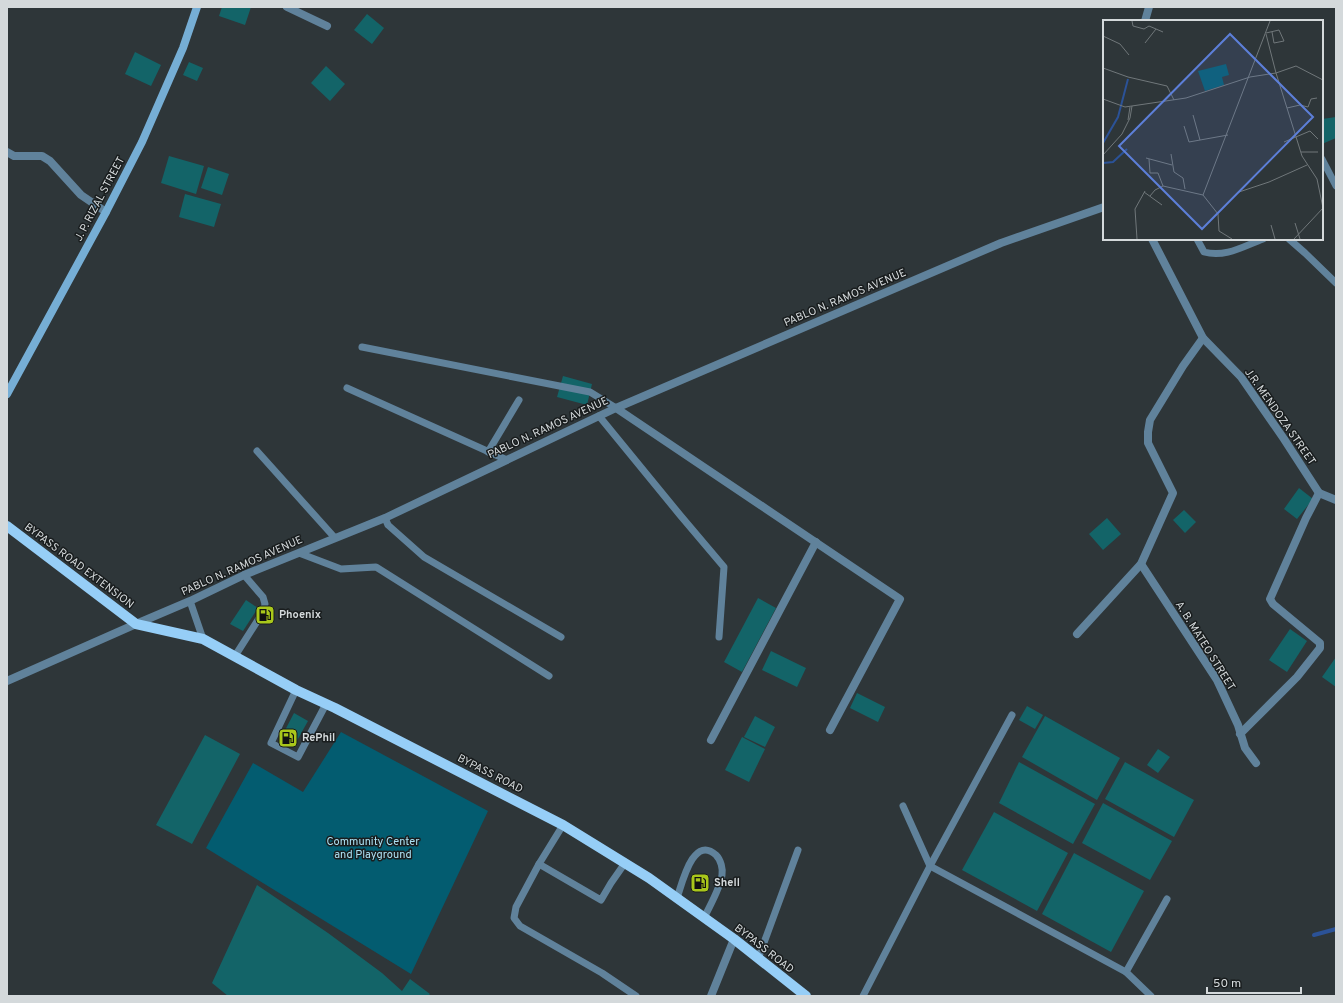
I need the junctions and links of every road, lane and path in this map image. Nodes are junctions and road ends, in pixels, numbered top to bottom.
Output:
1 (197, 7) edge
2 (287, 7) edge
3 (1148, 7) edge
4 (1145, 20) edge
5 (326, 26) dead end
6 (7, 152) edge
7 (1323, 160) edge
8 (1336, 186) edge
9 (1103, 207) edge
10 (106, 212) junction
11 (1153, 240) edge
12 (1198, 240) edge
13 (1261, 240) edge
14 (1290, 240) edge
15 (1336, 283) edge
16 (1203, 338) junction
17 (362, 347) dead end
18 (347, 388) dead end
19 (7, 394) edge
20 (519, 400) dead end
21 (616, 408) junction
22 (599, 416) junction
23 (257, 451) dead end
24 (488, 452) junction
25 (507, 460) junction
26 (1319, 493) junction
27 (1336, 500) edge
28 (385, 518) junction
29 (7, 526) edge
30 (335, 538) junction
31 (816, 542) junction
32 (299, 553) junction
33 (1141, 564) junction
34 (244, 575) junction
35 (190, 602) junction
36 (136, 624) junction
37 (1077, 634) dead end
38 (561, 637) dead end
39 (719, 637) dead end
40 (203, 639) junction
41 (235, 656) junction
42 (549, 676) dead end
43 (7, 681) edge
44 (296, 690) junction
45 (326, 704) junction
46 (1012, 715) dead end
47 (830, 730) dead end
48 (1240, 734) junction
49 (710, 740) dead end
50 (1256, 763) dead end
51 (903, 806) dead end
52 (563, 825) junction
53 (798, 850) dead end
54 (625, 863) junction
55 (539, 864) junction
56 (930, 866) junction
57 (677, 898) junction
58 (1167, 898) dead end
59 (704, 918) junction
60 (734, 939) junction
61 (758, 959) junction
62 (1126, 972) junction
63 (636, 996) edge
64 (711, 996) edge
65 (806, 996) edge
66 (863, 996) edge
67 (1151, 996) edge

1 - 10 main road, J. P. RIZAL STREET
2 - 5 street
3 - 4 street
6 - 10 street
7 - 8 lane
9 - 21 street, PABLO N. RAMOS AVENUE
10 - 19 main road, J. P. RIZAL STREET
11 - 16 street, J.R. MENDOZA STREET
12 - 13 lane
14 - 15 lane
16 - 26 street, J.R. MENDOZA STREET
16 - 33 street
17 - 21 lane
18 - 24 lane
20 - 24 lane
21 - 22 street, PABLO N. RAMOS AVENUE
21 - 31 street
22 - 25 street, PABLO N. RAMOS AVENUE
22 - 39 lane
23 - 30 lane
24 - 25 lane
25 - 28 street, PABLO N. RAMOS AVENUE
26 - 27 street
26 - 48 street
28 - 30 street, PABLO N. RAMOS AVENUE
28 - 38 lane
29 - 36 main road, BYPASS ROAD EXTENSION
30 - 32 street, PABLO N. RAMOS AVENUE
31 - 47 street
31 - 49 street
32 - 34 street, PABLO N. RAMOS AVENUE
32 - 42 lane
33 - 37 street
33 - 48 street, A. B. MATEO STREET
34 - 35 street, PABLO N. RAMOS AVENUE
34 - 41 lane
35 - 36 street, PABLO N. RAMOS AVENUE
35 - 40 lane
36 - 40 main road, BYPASS ROAD
36 - 43 street, PABLO N. RAMOS AVENUE
40 - 41 main road, BYPASS ROAD
41 - 44 main road, BYPASS ROAD
44 - 45 main road, BYPASS ROAD
44 - 45 lane
45 - 52 main road, BYPASS ROAD
46 - 56 lane
48 - 50 street, A. B. MATEO STREET
51 - 56 lane
52 - 54 main road, BYPASS ROAD
52 - 55 lane
53 - 61 lane
54 - 55 lane
54 - 57 main road, BYPASS ROAD
55 - 63 lane
56 - 62 lane
56 - 66 lane
57 - 59 main road, BYPASS ROAD
57 - 59 lane
58 - 62 lane
59 - 60 main road, BYPASS ROAD
60 - 61 main road, BYPASS ROAD
60 - 64 street
61 - 65 main road, BYPASS ROAD
62 - 67 lane

